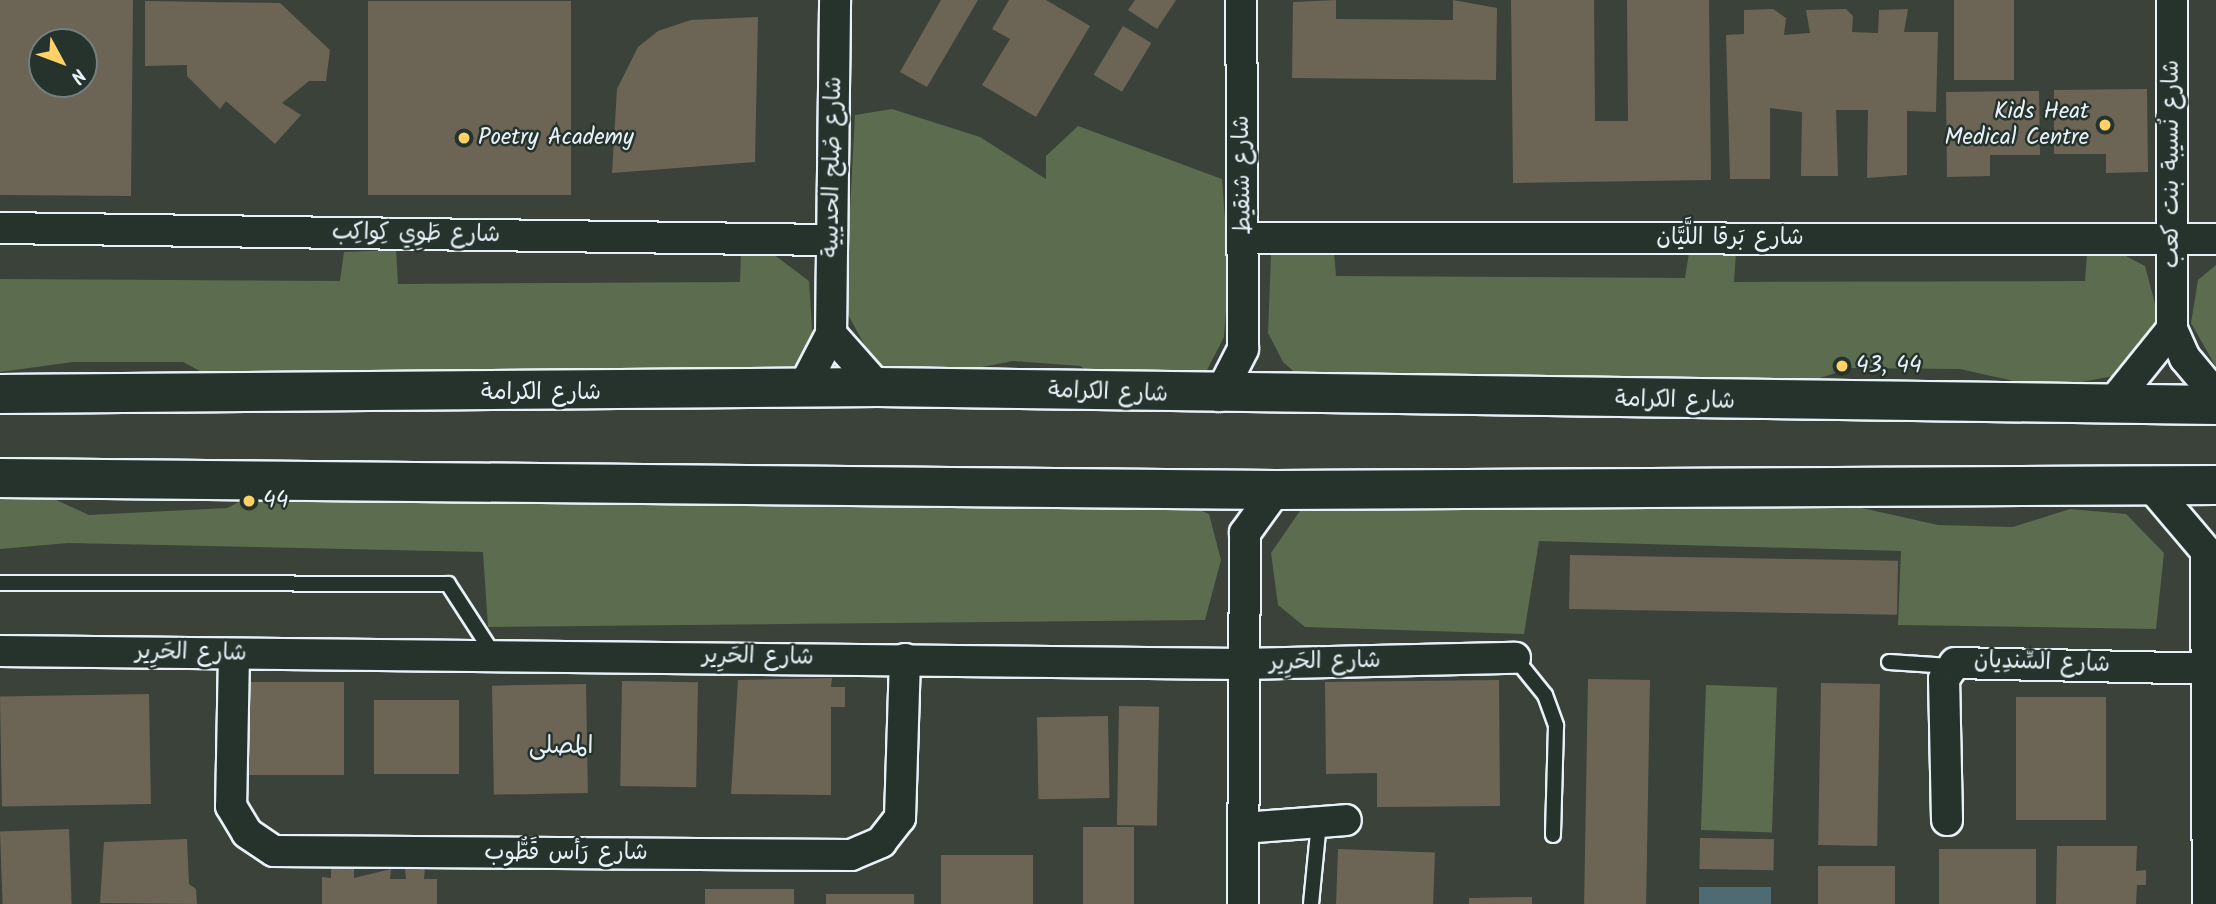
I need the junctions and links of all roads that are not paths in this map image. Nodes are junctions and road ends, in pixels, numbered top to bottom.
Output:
1 (835, 0) edge
2 (1241, 0) edge
3 (2172, 0) edge
4 (0, 228) edge
5 (1244, 238) junction
6 (2172, 239) junction
7 (2216, 239) edge
8 (832, 240) junction
9 (2172, 329) junction
10 (831, 334) junction
11 (1243, 349) junction
12 (878, 387) junction
13 (803, 388) junction
14 (0, 394) edge
15 (2216, 395) edge
16 (1219, 396) junction
17 (1278, 397) junction
18 (2216, 405) edge
19 (2110, 406) junction
20 (0, 478) edge
21 (2150, 485) junction
22 (2216, 485) edge
23 (1208, 489) junction
24 (1276, 490) junction
25 (1245, 533) junction
26 (2211, 544) edge
27 (0, 583) edge
28 (0, 650) edge
29 (492, 652) junction
30 (233, 654) junction
31 (1515, 658) joint
32 (905, 659) junction
33 (1889, 662) dead end
34 (1244, 664) junction
35 (1950, 666) junction
36 (2212, 669) edge
37 (1947, 820) dead end
38 (1333, 821) joint
39 (1243, 828) junction
40 (1553, 835) dead end
41 (1243, 904) edge
42 (1311, 904) edge
43 (2208, 904) edge

1 - 8 street, شارع صُلح الحديبية
2 - 5 street, شارع شنقيط
3 - 6 street, شارع نُسيبة بنت كعب
4 - 8 street, شارع طَوِي كِواكِب
5 - 6 street, شارع بَرقا اللَّيَّان
5 - 11 street, شارع شنقيط
6 - 7 street, شارع بَرقا اللَّيَّان
6 - 9 street, شارع نُسيبة بنت كعب
8 - 10 street, شارع صُلح الحديبية
9 - 15 street, شارع نُسيبة بنت كعب
9 - 19 street
10 - 12 street
10 - 13 street, شارع صُلح الحديبية
11 - 16 street, شارع شنقيط
11 - 17 street
12 - 13 main road, شارع الكرامة
12 - 16 main road, شارع الكرامة
13 - 14 main road, شارع الكرامة
16 - 17 main road, شارع الكرامة
17 - 19 main road, شارع الكرامة
18 - 19 main road, شارع الكرامة
20 - 23 main road
21 - 22 main road
21 - 24 main road
21 - 26 street
23 - 24 main road
23 - 25 street
24 - 25 street
25 - 34 street
26 - 36 street
27 - 29 lane
28 - 30 street, شارع الحَرِير
29 - 30 street, شارع الحَرِير
29 - 32 street, شارع الحَرِير
30 - 32 street, شارع رَأس قَطُّوب
31 - 34 street, شارع الحَرِير
31 - 40 lane
32 - 34 street, شارع الحَرِير
33 - 35 lane
34 - 39 street
35 - 36 street, شارع السِّندِيان
35 - 37 street, شارع السِّندِيان
36 - 43 street
38 - 39 street
38 - 42 lane
39 - 41 street

